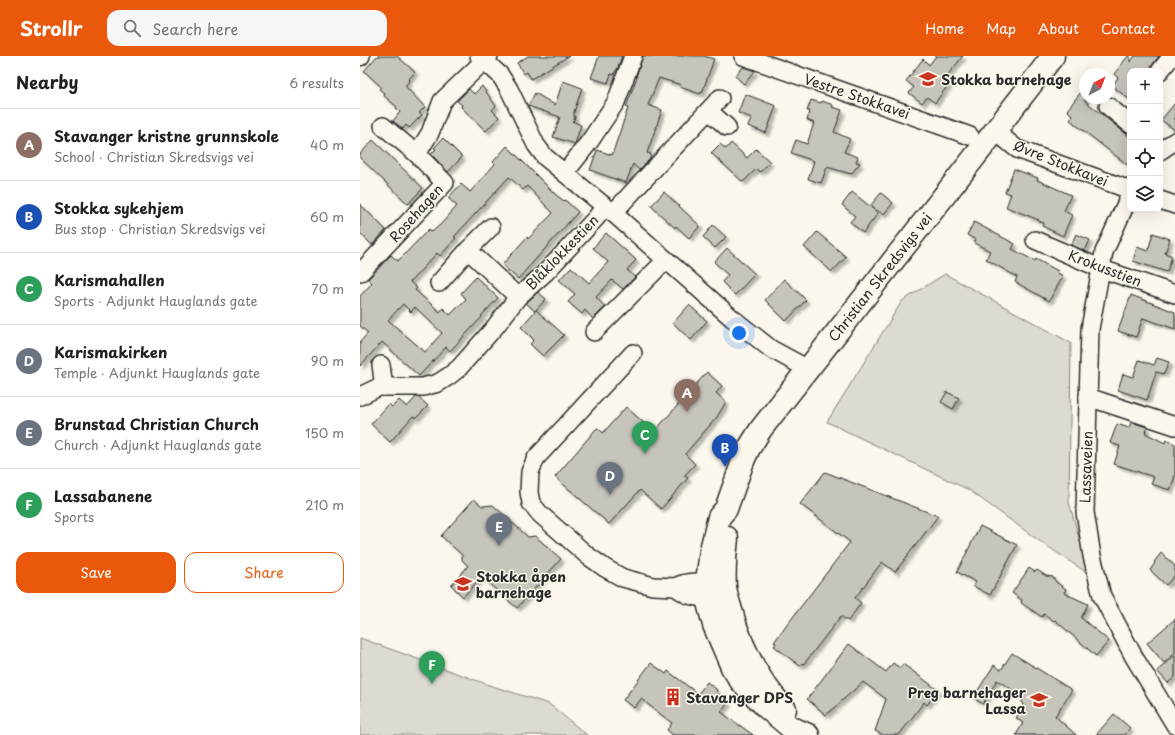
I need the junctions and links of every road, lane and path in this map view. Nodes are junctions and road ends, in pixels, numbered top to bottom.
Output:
1 (633, 56) edge
2 (743, 56) edge
3 (1053, 56) edge
4 (1172, 56) edge
5 (484, 58) edge
6 (1162, 68) edge
7 (720, 98) dead end
8 (1108, 106) dead end
9 (709, 111) junction
10 (1127, 117) edge
11 (383, 126) dead end
12 (727, 127) dead end
13 (995, 131) junction
14 (970, 136) dead end
15 (417, 154) junction
16 (565, 173) junction
17 (1127, 189) edge
18 (1163, 201) edge
19 (1127, 202) edge
20 (1175, 205) edge
21 (609, 210) junction
22 (491, 227) dead end
23 (1035, 240) dead end
24 (468, 250) junction
25 (666, 260) junction
26 (1102, 269) junction
27 (360, 272) edge
28 (439, 283) dead end
29 (1175, 294) edge
30 (518, 297) junction
31 (594, 332) dead end
32 (633, 353) dead end
33 (381, 365) dead end
34 (384, 387) junction
35 (794, 387) junction
36 (360, 396) edge
37 (1088, 397) junction
38 (1175, 426) edge
39 (713, 590) junction
40 (1175, 725) edge
41 (810, 735) edge

1 - 16 street
2 - 14 street, Vestre Stokkavei
3 - 13 main road, Christian Skredsvigs vei
4 - 6 street
5 - 15 street
5 - 16 street
7 - 9 street, Blåklokkestien
8 - 10 street
9 - 12 street
9 - 21 street, Blåklokkestien
11 - 15 street, Rosehagen
13 - 17 street, Øvre Stokkavei
13 - 35 main road, Christian Skredsvigs vei
15 - 27 street, Rosehagen
16 - 21 street
18 - 20 street
19 - 26 street, Lassaveien
21 - 25 street
21 - 30 street, Blåklokkestien
22 - 24 street
23 - 26 street, Krokusstien
24 - 28 street
24 - 30 street, Blåklokkestien
25 - 31 street
25 - 35 street
26 - 29 street, Krokusstien
26 - 37 street, Lassaveien
30 - 34 street, Blåklokkestien
32 - 39 street
33 - 34 street
34 - 36 street, Blåklokkestien
35 - 39 main road, Christian Skredsvigs vei
37 - 38 street
37 - 40 street, Lassaveien
39 - 41 main road

